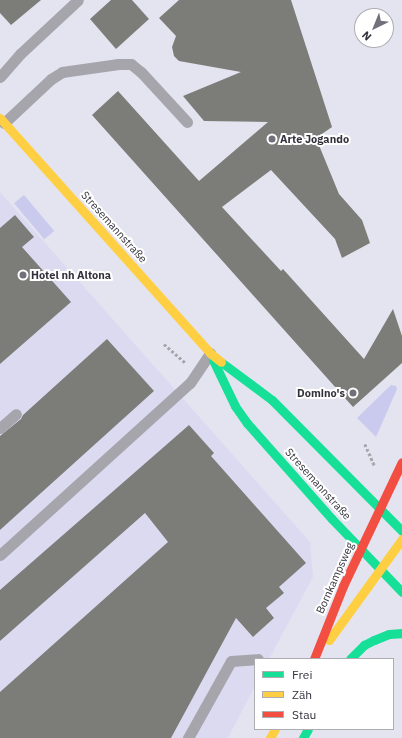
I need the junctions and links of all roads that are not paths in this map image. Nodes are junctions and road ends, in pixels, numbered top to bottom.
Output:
1 (78, 0) edge
2 (0, 77) edge
3 (2, 120) edge
4 (187, 122) dead end
5 (210, 353) junction
6 (16, 414) dead end
7 (0, 428) edge
8 (402, 462) edge
9 (380, 509) junction
10 (402, 531) edge
11 (402, 539) edge
12 (361, 549) junction
13 (0, 555) edge
14 (380, 570) junction
15 (402, 592) edge
16 (402, 633) edge
17 (314, 658) edge
18 (351, 658) edge
19 (254, 659) edge
20 (188, 738) edge

1 - 2 lane
3 - 4 lane
3 - 5 main road, Stresemannstraße
5 - 9 main road, Stresemannstraße
5 - 12 main road, Stresemannstraße
5 - 13 lane
6 - 7 lane
8 - 9 main road, Bornkampsweg
9 - 10 main road, Stresemannstraße
9 - 12 main road, Bornkampsweg
11 - 14 main road, Bornkampsweg
12 - 14 main road, Stresemannstraße
12 - 17 main road, Bornkampsweg
14 - 15 main road, Stresemannstraße
14 - 17 main road, Bornkampsweg
16 - 18 main road
19 - 20 lane

